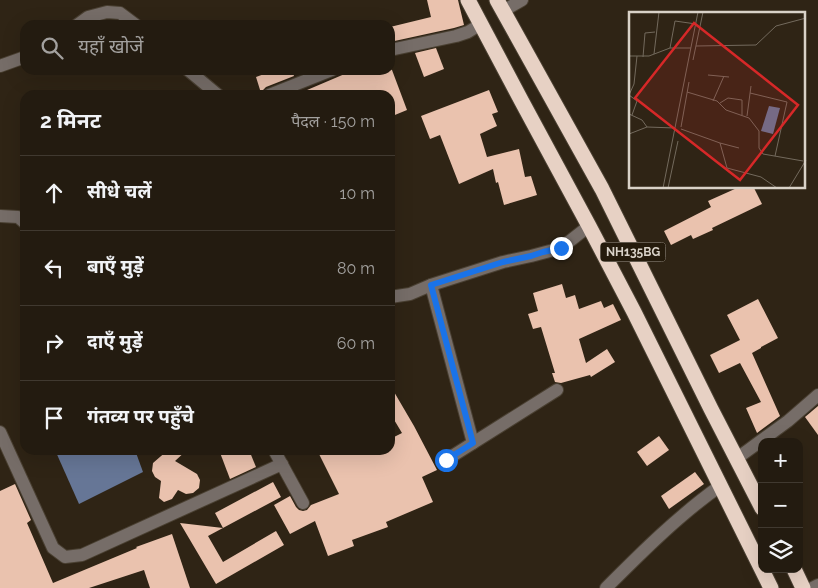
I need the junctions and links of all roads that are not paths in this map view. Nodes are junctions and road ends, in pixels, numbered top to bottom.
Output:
1 (468, 0) edge
2 (522, 0) edge
3 (500, 6) edge
4 (84, 20) edge
5 (129, 20) edge
6 (481, 24) junction
7 (395, 49) edge
8 (20, 59) edge
9 (0, 66) edge
10 (194, 75) edge
11 (319, 75) edge
12 (212, 90) edge
13 (281, 90) edge
14 (0, 216) edge
15 (20, 219) edge
16 (589, 226) junction
17 (431, 285) junction
18 (395, 296) edge
19 (557, 390) dead end
20 (818, 396) edge
21 (0, 432) edge
22 (473, 443) junction
23 (277, 455) edge
24 (736, 459) junction
25 (446, 460) dead end
26 (282, 464) junction
27 (720, 486) junction
28 (758, 500) edge
29 (303, 503) dead end
30 (796, 573) edge
31 (818, 585) edge
32 (606, 588) edge
33 (771, 588) edge
34 (803, 588) edge
35 (812, 588) edge

1 - 6 highway, NH135BG
2 - 3 street
3 - 24 highway, NH135BG
4 - 5 street
6 - 7 street
6 - 16 highway, NH135BG
8 - 9 street
10 - 12 street
11 - 13 street
14 - 15 street
16 - 17 street
16 - 27 highway, NH135BG
17 - 18 street
17 - 22 street
19 - 22 street
20 - 24 street
21 - 26 street
22 - 25 street
23 - 26 street
24 - 28 highway, NH135BG
26 - 29 street
27 - 32 street
27 - 33 highway, NH135BG
30 - 34 highway
31 - 35 street

